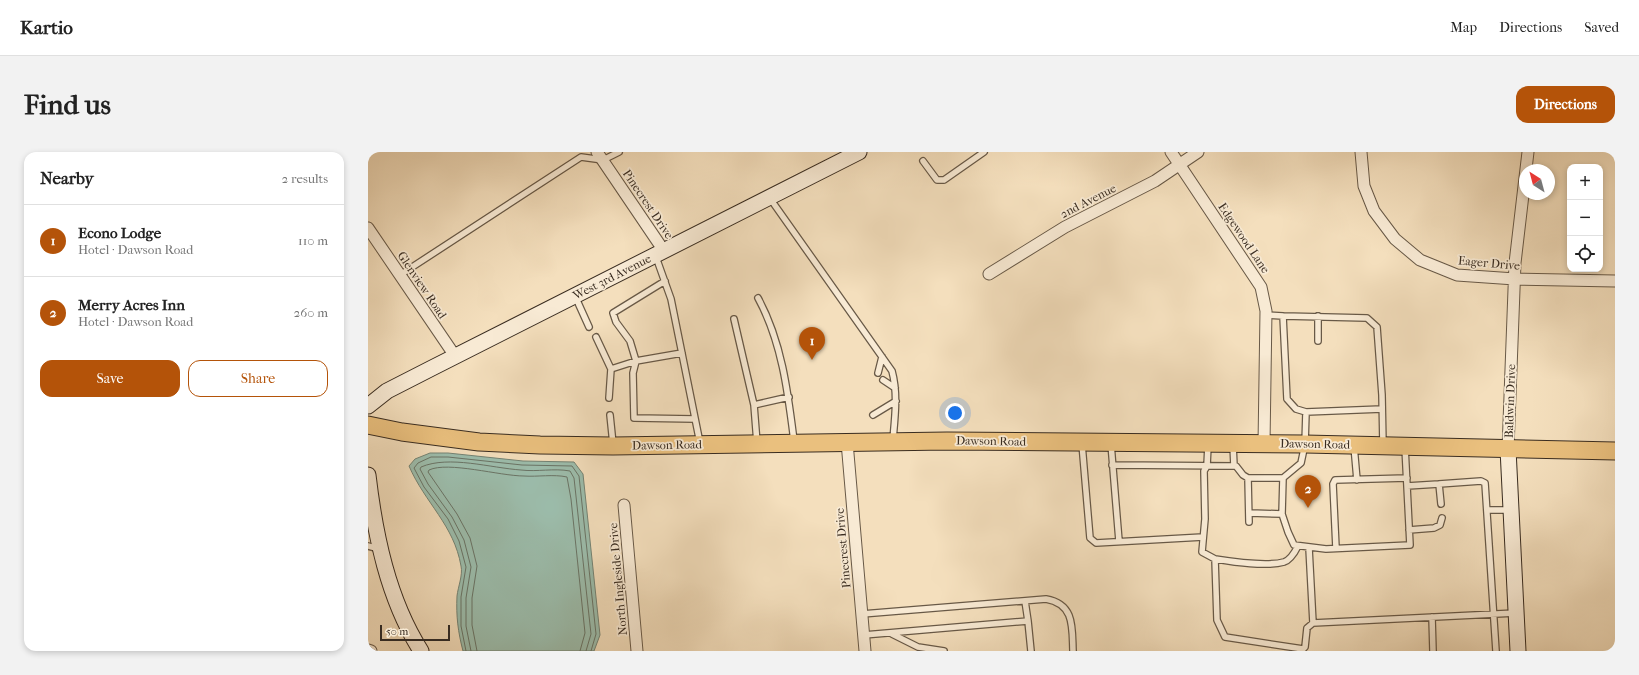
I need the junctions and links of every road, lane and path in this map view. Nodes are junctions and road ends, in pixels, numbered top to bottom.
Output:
1 (619, 152) edge
2 (859, 152) edge
3 (984, 152) edge
4 (1170, 152) edge
5 (1198, 152) edge
6 (1361, 152) edge
7 (1528, 152) edge
8 (600, 156) edge
9 (923, 161) dead end
10 (1179, 164) junction
11 (769, 197) junction
12 (368, 228) edge
13 (660, 253) junction
14 (989, 274) dead end
15 (400, 275) junction
16 (1515, 279) junction
17 (665, 281) junction
18 (1615, 282) edge
19 (575, 296) junction
20 (758, 298) dead end
21 (1266, 315) junction
22 (1283, 316) junction
23 (1318, 316) junction
24 (734, 319) dead end
25 (589, 327) dead end
26 (596, 336) dead end
27 (1318, 341) dead end
28 (682, 353) junction
29 (455, 356) junction
30 (882, 357) junction
31 (636, 361) junction
32 (611, 369) junction
33 (878, 374) dead end
34 (882, 380) dead end
35 (895, 388) junction
36 (788, 397) junction
37 (609, 398) dead end
38 (896, 401) junction
39 (754, 404) junction
40 (368, 406) edge
41 (1382, 409) junction
42 (1306, 412) junction
43 (610, 414) dead end
44 (873, 415) dead end
45 (695, 419) junction
46 (368, 425) edge
47 (847, 442) junction
48 (893, 442) junction
49 (1081, 442) junction
50 (1110, 442) junction
51 (795, 443) junction
52 (1208, 443) junction
53 (1233, 443) junction
54 (757, 444) junction
55 (1264, 444) junction
56 (1305, 444) junction
57 (700, 445) junction
58 (1354, 445) junction
59 (613, 446) junction
60 (1383, 446) junction
61 (1405, 446) junction
62 (1508, 449) junction
63 (1615, 451) edge
64 (1112, 465) junction
65 (1207, 466) junction
66 (1234, 466) junction
67 (368, 475) edge
68 (1248, 478) junction
69 (1283, 478) junction
70 (1407, 478) junction
71 (1357, 480) junction
72 (1439, 484) junction
73 (1407, 486) junction
74 (1441, 504) dead end
75 (624, 505) dead end
76 (1487, 510) junction
77 (1511, 510) junction
78 (1250, 513) junction
79 (1282, 514) junction
80 (1442, 518) dead end
81 (1250, 522) dead end
82 (1409, 530) junction
83 (1203, 537) junction
84 (1119, 541) junction
85 (1298, 546) junction
86 (375, 548) edge
87 (1309, 548) junction
88 (1336, 548) junction
89 (1215, 559) junction
90 (1025, 601) junction
91 (1516, 613) junction
92 (862, 614) junction
93 (1493, 614) junction
94 (1432, 617) junction
95 (1028, 621) junction
96 (1313, 623) junction
97 (891, 633) junction
98 (864, 635) junction
99 (368, 650) edge
100 (371, 651) edge
101 (421, 651) edge
102 (638, 651) edge
103 (865, 651) edge
104 (944, 651) edge
105 (1031, 651) edge
106 (1073, 651) edge
107 (1433, 651) edge
108 (1496, 651) edge
109 (1518, 651) edge

1 - 8 lane
2 - 11 street, West 3rd Avenue
3 - 9 lane
4 - 10 street, Edgewood Lane
5 - 10 street, 2nd Avenue
6 - 16 street, Eager Drive
7 - 16 street, Baldwin Drive
8 - 13 street, Pinecrest Drive
8 - 15 lane
10 - 14 street, 2nd Avenue
10 - 21 street, Edgewood Lane
11 - 13 street, West 3rd Avenue
11 - 30 lane
12 - 15 street, Glenview Road
13 - 17 lane
13 - 19 street, West 3rd Avenue
15 - 29 street, Glenview Road
16 - 18 street, Eager Drive
16 - 62 street, Baldwin Drive
17 - 28 lane
17 - 31 lane
19 - 25 lane
19 - 29 street, West 3rd Avenue
20 - 36 lane
21 - 22 lane
21 - 55 street, Edgewood Lane
22 - 23 lane
22 - 42 lane
23 - 27 lane
23 - 41 lane
24 - 39 lane
26 - 32 lane
28 - 31 lane
28 - 45 lane
29 - 40 street, West 3rd Avenue
30 - 33 lane
30 - 35 lane
31 - 32 lane
31 - 45 lane
32 - 37 lane
34 - 35 lane
35 - 38 lane
36 - 39 lane
36 - 51 lane
38 - 44 lane
38 - 48 lane
39 - 54 lane
41 - 42 lane
41 - 60 lane
42 - 56 lane
43 - 59 lane
45 - 57 lane
46 - 59 main road, Dawson Road
47 - 48 main road, Dawson Road
47 - 51 main road, Dawson Road
47 - 92 street, Pinecrest Drive
48 - 49 main road, Dawson Road
49 - 50 main road, Dawson Road
49 - 84 lane
50 - 52 main road, Dawson Road
50 - 64 lane
51 - 54 main road, Dawson Road
52 - 53 main road, Dawson Road
52 - 65 lane
53 - 55 main road, Dawson Road
53 - 66 lane
54 - 57 main road, Dawson Road
55 - 56 main road, Dawson Road
56 - 58 main road, Dawson Road
56 - 69 lane
57 - 59 main road, Dawson Road
58 - 60 main road, Dawson Road
58 - 71 lane
60 - 61 main road, Dawson Road
61 - 62 main road, Dawson Road
61 - 70 lane
62 - 63 main road, Dawson Road
62 - 77 street, Baldwin Drive
64 - 65 lane
64 - 84 lane
65 - 66 lane
65 - 83 lane
66 - 68 lane
67 - 86 street
68 - 69 lane
68 - 78 lane
69 - 79 lane
70 - 71 lane
70 - 73 lane
71 - 88 lane
72 - 73 lane
72 - 74 lane
72 - 76 lane
73 - 82 lane
75 - 102 street, North Ingleside Drive
76 - 77 lane
76 - 93 lane
77 - 91 street, Baldwin Drive
78 - 79 lane
78 - 81 lane
79 - 85 lane
80 - 82 lane
82 - 88 lane
83 - 84 lane
83 - 89 lane
85 - 87 lane
85 - 89 lane
86 - 101 street
87 - 88 lane
87 - 96 lane
89 - 96 lane
90 - 92 lane
90 - 95 lane
90 - 106 lane
91 - 93 lane
91 - 109 street, Baldwin Drive
92 - 98 street, Pinecrest Drive
93 - 94 lane
93 - 108 lane
94 - 96 lane
94 - 107 lane
95 - 97 lane
95 - 105 lane
97 - 98 lane
97 - 104 lane
98 - 103 street, Pinecrest Drive
99 - 100 street

